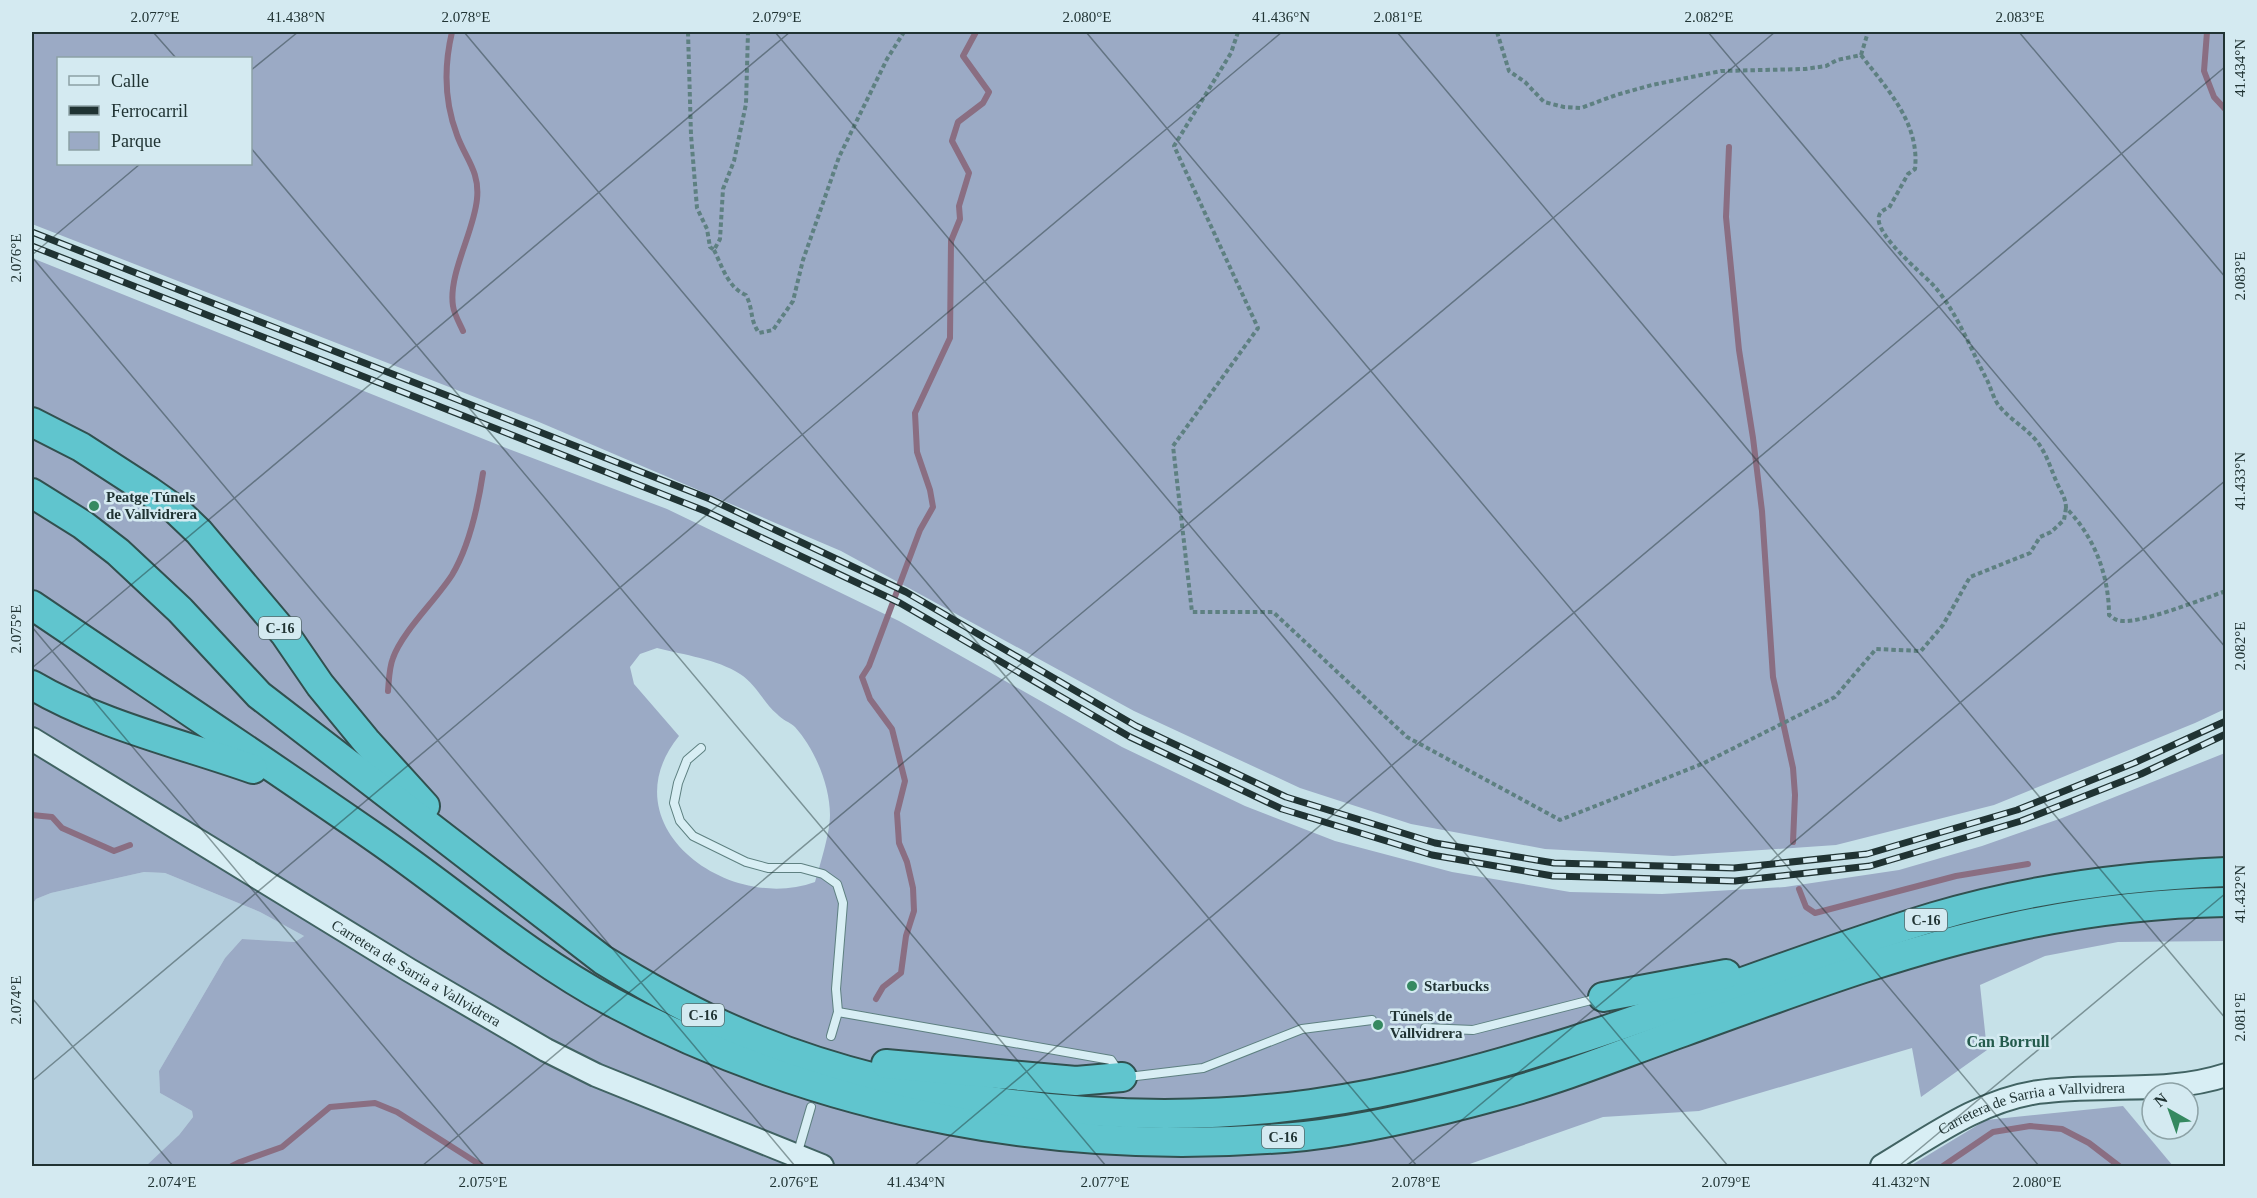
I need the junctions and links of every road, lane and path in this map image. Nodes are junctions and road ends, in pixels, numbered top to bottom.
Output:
1 (688, 32) edge
2 (748, 32) edge
3 (904, 32) edge
4 (1238, 32) edge
5 (1497, 32) edge
6 (1868, 32) edge
7 (1861, 54) junction
8 (714, 250) junction
9 (32, 422) edge
10 (32, 493) edge
11 (2066, 508) junction
12 (2226, 591) edge
13 (32, 605) edge
14 (32, 685) edge
15 (32, 739) edge
16 (701, 748) dead end
17 (295, 784) junction
18 (2226, 872) edge
19 (494, 875) junction
20 (2226, 902) edge
21 (1799, 962) junction
22 (1603, 997) joint
23 (838, 1012) junction
24 (1372, 1020) dead end
25 (1425, 1028) dead end
26 (831, 1050) junction
27 (2226, 1075) edge
28 (1122, 1077) junction
29 (811, 1107) dead end
30 (796, 1156) junction
31 (822, 1167) edge
32 (1882, 1167) edge

1 - 8 path
2 - 8 path
3 - 8 path
4 - 11 path
5 - 7 path
6 - 7 path
7 - 11 path
9 - 19 highway, C-16
10 - 19 highway, C-16
11 - 12 path
13 - 17 highway, C-16
14 - 17 highway, C-16
15 - 30 main road, Carretera de Sarria a Vallvidrera
16 - 23 lane
17 - 20 highway, C-16
18 - 21 highway, C-16
19 - 26 highway, C-16
21 - 22 highway
21 - 26 highway, C-16
22 - 25 lane
23 - 26 lane
23 - 28 lane
24 - 28 lane
26 - 28 highway
27 - 32 main road, Carretera de Sarria a Vallvidrera
29 - 30 lane
30 - 31 main road, Carretera de Sarria a Vallvidrera

